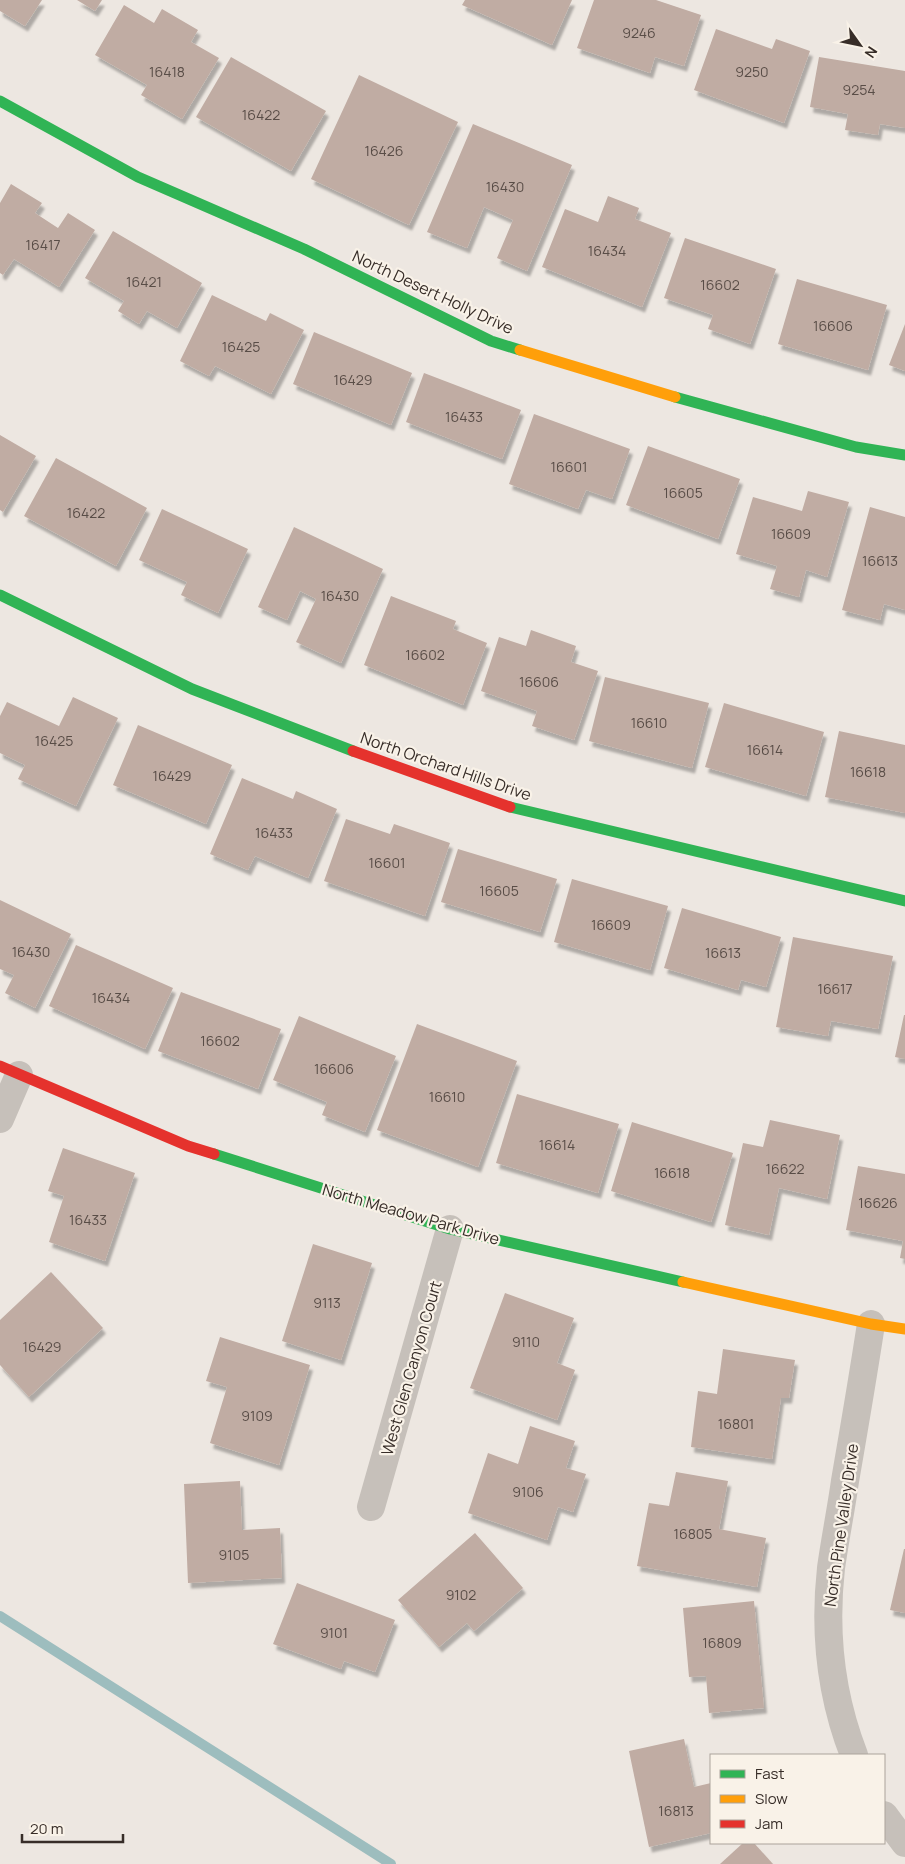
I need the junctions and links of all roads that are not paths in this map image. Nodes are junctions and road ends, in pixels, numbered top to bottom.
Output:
1 (0, 101) edge
2 (905, 455) edge
3 (0, 595) edge
4 (905, 901) edge
5 (10, 1070) edge
6 (0, 1119) edge
7 (450, 1228) junction
8 (871, 1324) junction
9 (905, 1329) edge
10 (371, 1507) dead end
11 (854, 1754) edge
12 (885, 1816) edge
13 (905, 1843) edge

1 - 2 street, North Desert Holly Drive
3 - 4 street, North Orchard Hills Drive
5 - 6 street, North Meadow Park Drive
5 - 7 street, North Meadow Park Drive
7 - 8 street, North Meadow Park Drive
7 - 10 street, West Glen Canyon Court
8 - 9 street, North Meadow Park Drive
8 - 11 street, North Pine Valley Drive
12 - 13 street

